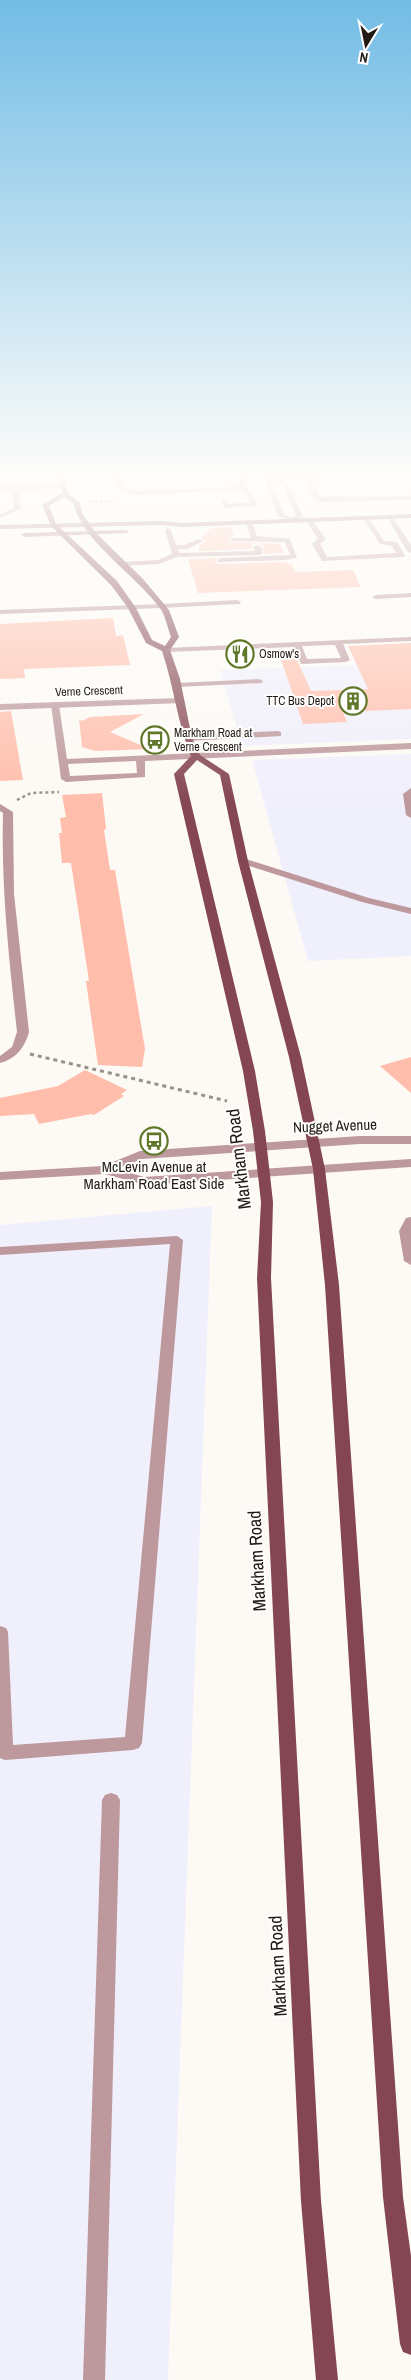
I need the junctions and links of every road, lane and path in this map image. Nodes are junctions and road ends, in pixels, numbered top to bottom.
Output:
1 (112, 582) edge
2 (139, 582) edge
3 (411, 595) edge
4 (376, 597) dead end
5 (237, 602) dead end
6 (161, 606) junction
7 (132, 608) junction
8 (0, 612) edge
9 (411, 639) edge
10 (338, 642) junction
11 (297, 644) junction
12 (166, 650) junction
13 (260, 681) dead end
14 (177, 684) junction
15 (179, 701) junction
16 (55, 705) junction
17 (0, 707) edge
18 (278, 734) dead end
19 (188, 738) junction
20 (411, 746) edge
21 (196, 756) junction
22 (140, 758) junction
23 (63, 762) junction
24 (411, 790) edge
25 (0, 807) edge
26 (411, 815) edge
27 (243, 861) junction
28 (411, 910) edge
29 (5, 919) edge
30 (16, 1051) junction
31 (0, 1060) edge
32 (227, 1101) dead end
33 (411, 1140) edge
34 (313, 1143) junction
35 (261, 1146) junction
36 (411, 1164) edge
37 (319, 1169) junction
38 (105, 1170) junction
39 (265, 1172) junction
40 (0, 1176) edge
41 (411, 1221) edge
42 (0, 1251) edge
43 (411, 1261) edge
44 (0, 1632) edge
45 (111, 1800) dead end
46 (411, 2344) edge
47 (94, 2380) edge
48 (328, 2380) edge

1 - 7 main road
2 - 6 main road
3 - 4 street
5 - 6 street
6 - 7 street
6 - 12 main road
7 - 8 street
7 - 12 main road
9 - 10 street
10 - 11 street
10 - 11 street
11 - 12 street
12 - 14 main road
13 - 14 street
14 - 15 main road
15 - 16 street, Verne Crescent
15 - 19 main road
16 - 17 street, Verne Crescent
16 - 23 street
18 - 19 street
19 - 21 main road
20 - 21 street
21 - 22 street
21 - 27 main road
21 - 35 main road, Markham Road
22 - 23 street
22 - 23 street
24 - 26 street
25 - 29 street
27 - 28 street
27 - 34 main road
29 - 30 street
30 - 31 street
30 - 32 path
33 - 34 street, Nugget Avenue
34 - 35 street, Nugget Avenue
34 - 37 main road
35 - 38 street, Nugget Avenue
35 - 39 main road, Markham Road
36 - 37 street
37 - 39 street
37 - 46 main road
38 - 39 street
38 - 40 street
39 - 48 main road, Markham Road
41 - 43 street
42 - 44 street
45 - 47 street

